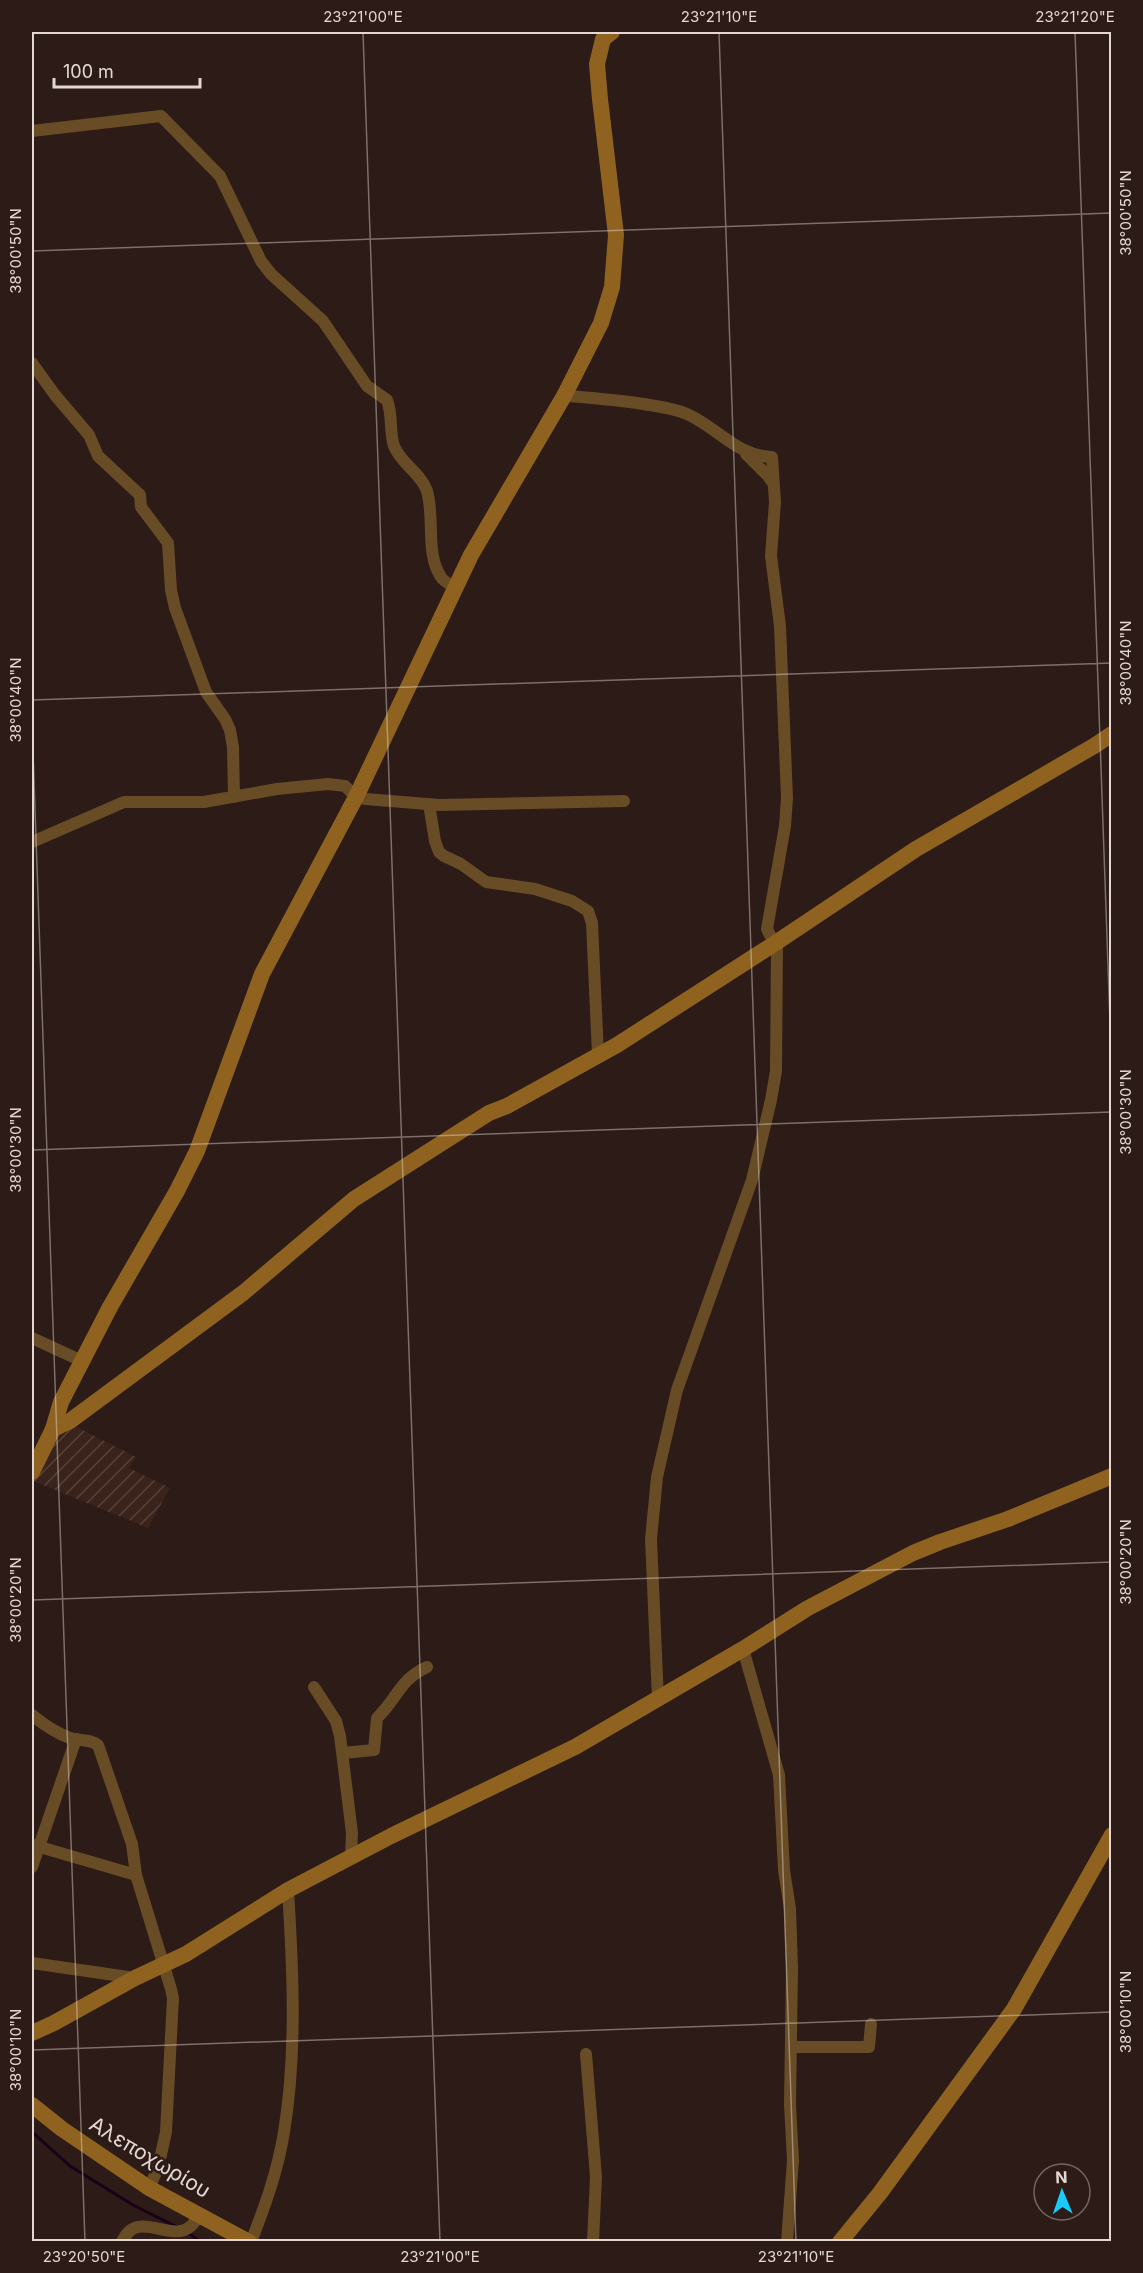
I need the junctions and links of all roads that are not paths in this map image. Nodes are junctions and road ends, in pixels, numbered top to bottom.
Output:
1 (606, 34) edge
2 (32, 131) edge
3 (32, 363) edge
4 (564, 396) junction
5 (456, 588) junction
6 (1112, 734) edge
7 (356, 796) junction
8 (234, 797) junction
9 (624, 801) dead end
10 (429, 804) junction
11 (32, 842) edge
12 (777, 942) junction
13 (598, 1055) junction
14 (32, 1338) edge
15 (82, 1361) junction
16 (53, 1429) junction
17 (32, 1472) edge
18 (1112, 1476) edge
19 (743, 1649) junction
20 (427, 1667) dead end
21 (314, 1687) dead end
22 (658, 1700) junction
23 (32, 1715) edge
24 (76, 1739) junction
25 (343, 1753) junction
26 (1112, 1835) edge
27 (35, 1846) edge
28 (351, 1857) junction
29 (32, 1867) edge
30 (136, 1875) junction
31 (288, 1890) junction
32 (32, 1963) edge
33 (164, 1963) junction
34 (135, 1978) junction
35 (872, 2024) dead end
36 (32, 2033) edge
37 (791, 2047) junction
38 (586, 2054) dead end
39 (32, 2105) edge
40 (149, 2188) junction
41 (199, 2214) junction
42 (122, 2241) edge
43 (250, 2241) edge
44 (592, 2241) edge
45 (787, 2241) edge
46 (840, 2241) edge

1 - 4 street
2 - 5 street
3 - 8 street
4 - 5 street
4 - 12 street
5 - 7 street
6 - 12 street
7 - 8 street
7 - 10 street
7 - 15 street
8 - 11 street
9 - 10 street
10 - 13 street
12 - 13 street
12 - 22 street
13 - 16 street
14 - 15 street
15 - 16 street
16 - 17 street
18 - 19 street
19 - 22 street
19 - 37 street
20 - 25 street
21 - 25 street
22 - 28 street
23 - 24 street
24 - 27 street
24 - 30 street
25 - 28 street
26 - 46 street
27 - 29 street
27 - 30 street
28 - 31 street
30 - 33 street
31 - 33 street
31 - 43 street
32 - 34 street
33 - 34 street
33 - 40 street
34 - 36 street
35 - 37 street
37 - 45 street
38 - 44 street
39 - 40 street, Αλεποχωρίου
40 - 41 street, Αλεποχωρίου
41 - 42 street
41 - 43 street, Αλεποχωρίου

